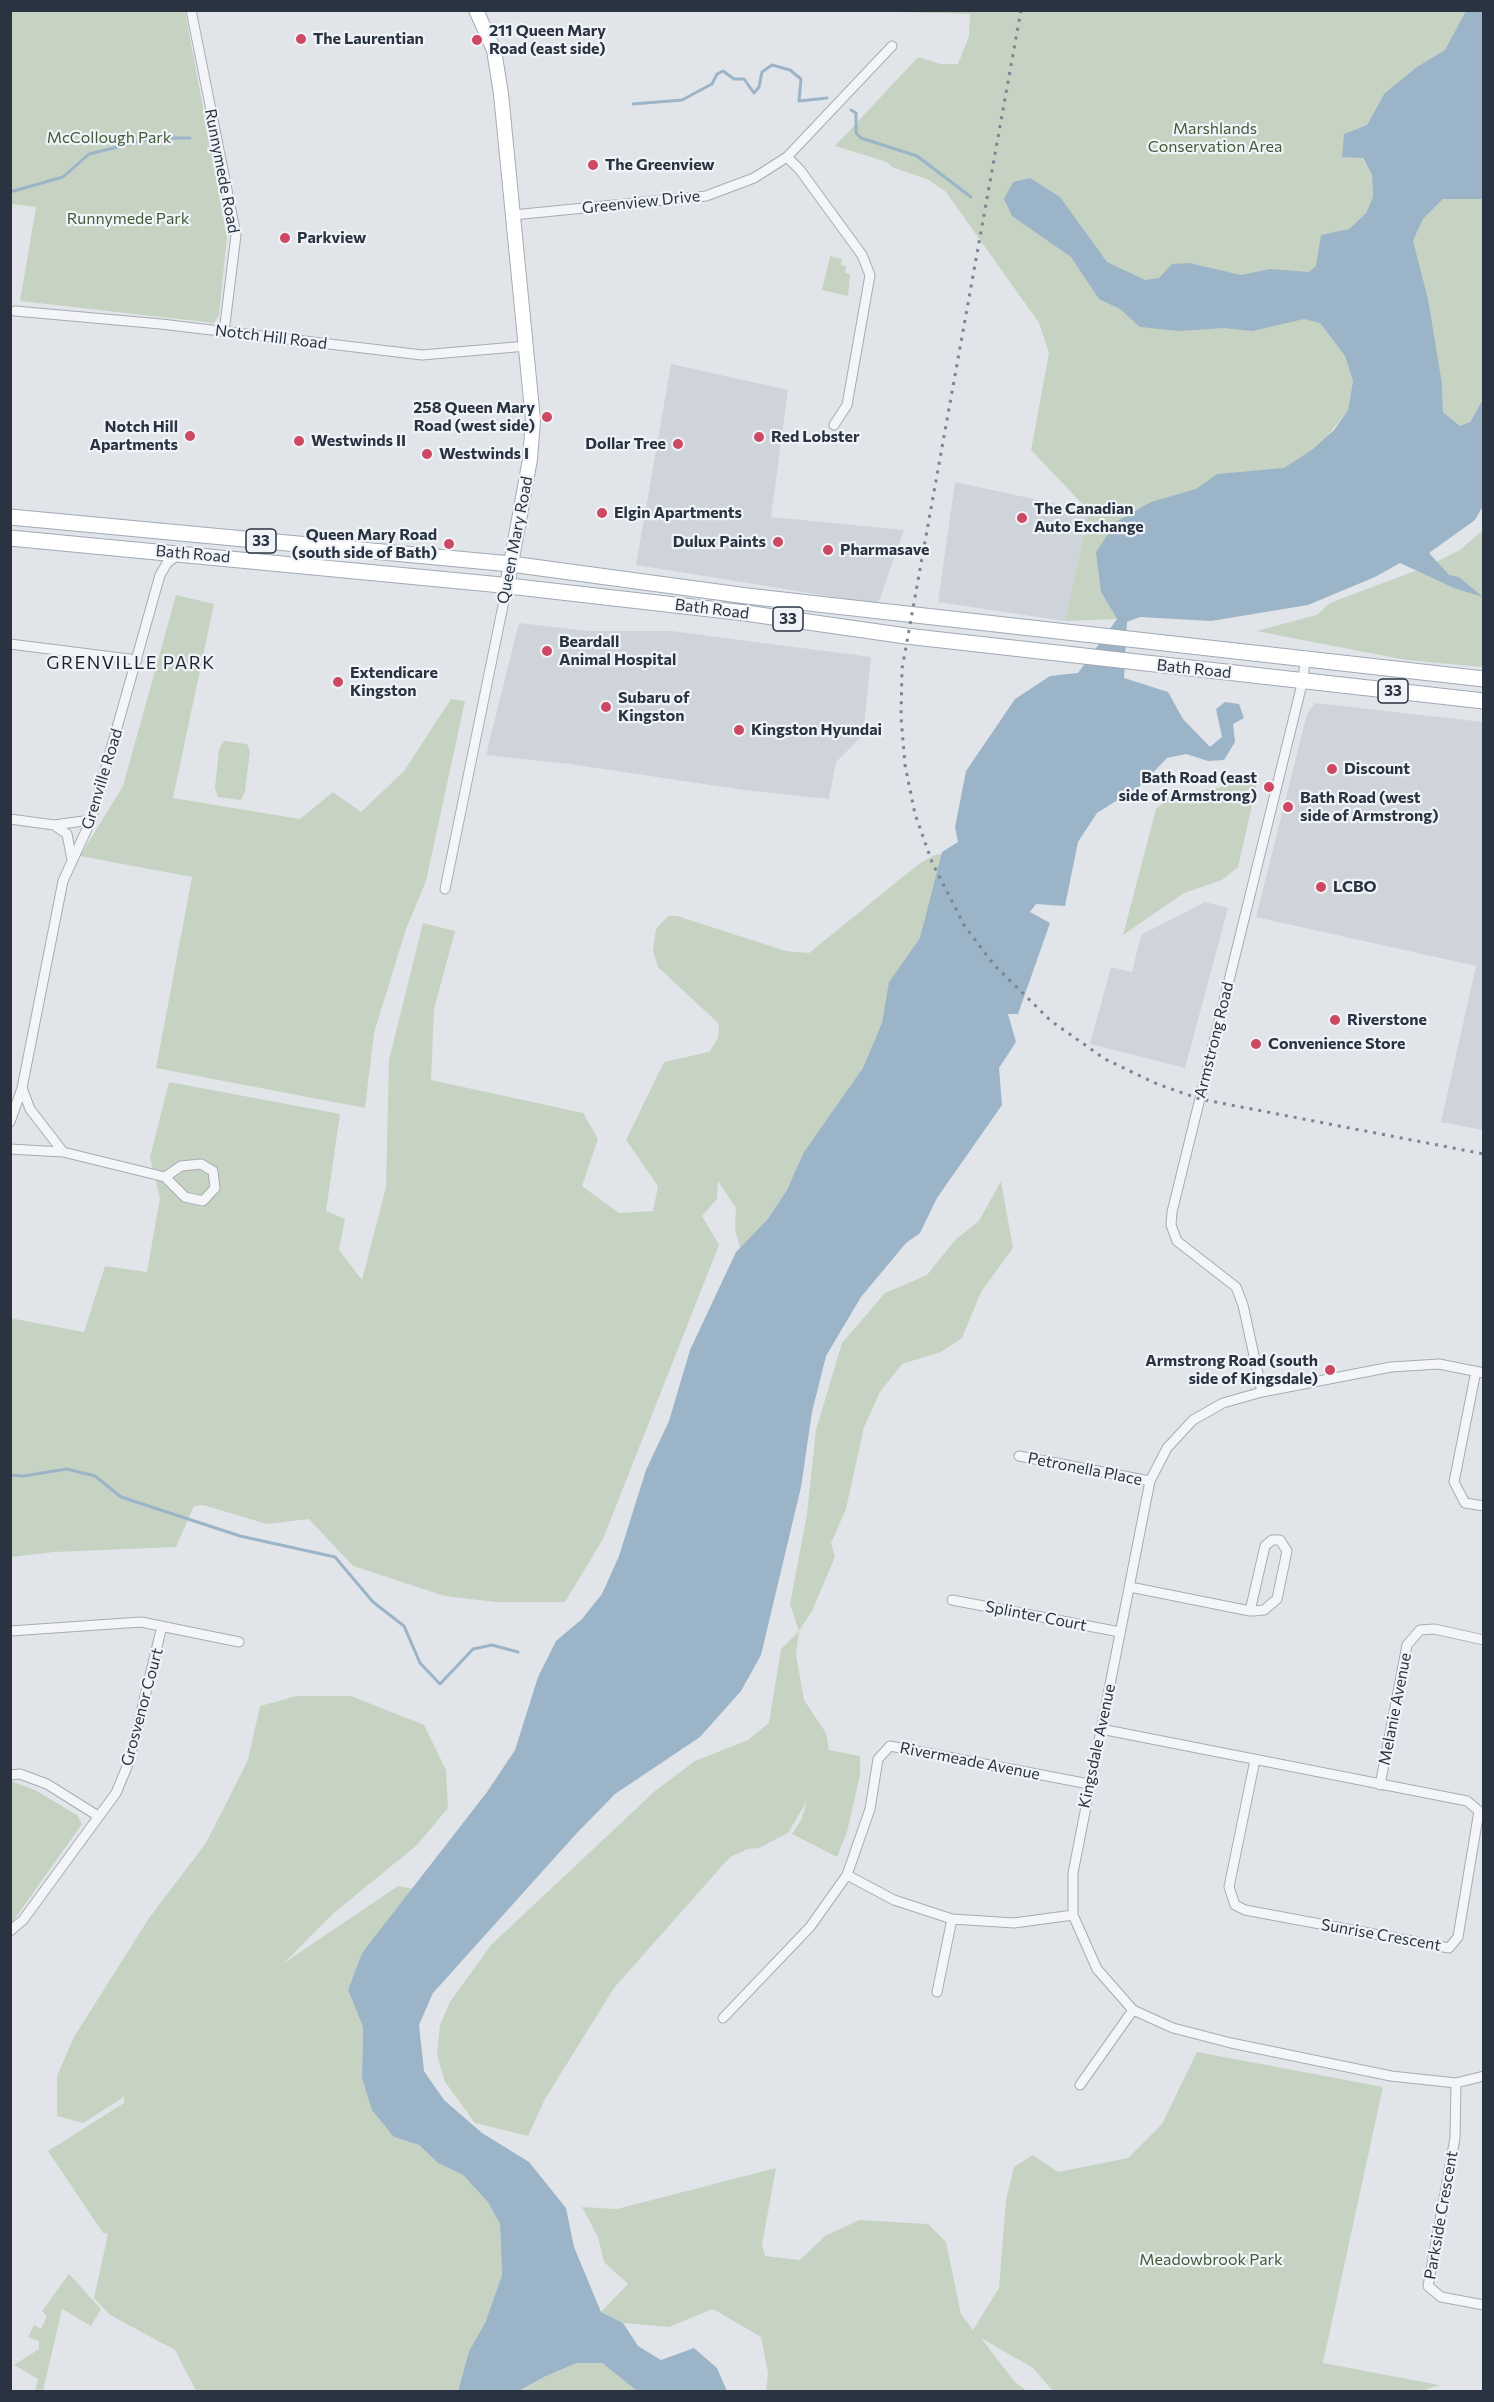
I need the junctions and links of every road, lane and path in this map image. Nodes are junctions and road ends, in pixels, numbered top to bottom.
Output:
1 (191, 10) edge
2 (477, 10) edge
3 (892, 46) dead end
4 (787, 157) junction
5 (513, 215) junction
6 (15, 310) dead end
7 (224, 332) junction
8 (526, 346) junction
9 (834, 425) dead end
10 (10, 517) edge
11 (10, 538) edge
12 (137, 549) junction
13 (180, 554) junction
14 (511, 564) junction
15 (160, 575) junction
16 (507, 586) junction
17 (747, 596) junction
18 (746, 613) junction
19 (10, 644) edge
20 (137, 660) junction
21 (1305, 660) junction
22 (1484, 679) edge
23 (1303, 680) junction
24 (1484, 701) edge
25 (10, 819) edge
26 (92, 820) junction
27 (54, 825) junction
28 (72, 861) junction
29 (445, 889) dead end
30 (22, 1088) junction
31 (10, 1122) edge
32 (10, 1149) edge
33 (63, 1152) junction
34 (165, 1177) junction
35 (1480, 1372) edge
36 (1262, 1392) junction
37 (1019, 1456) dead end
38 (1150, 1481) junction
39 (1484, 1506) edge
40 (1130, 1587) junction
41 (952, 1600) dead end
42 (1250, 1611) junction
43 (162, 1626) junction
44 (10, 1631) edge
45 (1120, 1632) junction
46 (1484, 1640) edge
47 (239, 1642) dead end
48 (1101, 1729) junction
49 (1255, 1760) junction
50 (10, 1775) edge
51 (1089, 1784) junction
52 (1380, 1785) junction
53 (98, 1816) junction
54 (847, 1875) junction
55 (1073, 1915) junction
56 (952, 1919) junction
57 (10, 1931) edge
58 (937, 1992) dead end
59 (1133, 2010) junction
60 (723, 2018) dead end
61 (1484, 2076) edge
62 (1456, 2083) junction
63 (1080, 2085) dead end
64 (1484, 2305) edge

1 - 7 street, Runnymede Road
2 - 5 street, Queen Mary Road
3 - 4 street, Greenview Drive
4 - 5 street, Greenview Drive
4 - 9 street
5 - 8 street, Queen Mary Road
6 - 7 street, Notch Hill Road
7 - 8 street, Notch Hill Road
8 - 14 street, Queen Mary Road
10 - 14 main road, Bath Road / 33
11 - 12 main road, Bath Road / 33
12 - 13 main road, Bath Road / 33
12 - 15 street
13 - 15 street, Grenville Road
13 - 16 main road, Bath Road / 33
14 - 16 street, Queen Mary Road
14 - 17 main road, Bath Road / 33
15 - 20 street, Grenville Road
16 - 18 main road, Bath Road / 33
16 - 29 street, Queen Mary Road
17 - 18 main road
17 - 21 main road, Bath Road / 33
18 - 23 main road, Bath Road / 33
19 - 20 street
20 - 26 street, Grenville Road
21 - 22 main road, Bath Road / 33
21 - 23 street, Armstrong Road
23 - 24 main road, Bath Road / 33
23 - 36 street, Armstrong Road
25 - 27 street
26 - 27 street
26 - 28 street, Grenville Road
27 - 28 street
28 - 30 street, Grenville Road
30 - 31 street, Grenville Road
30 - 33 street
32 - 33 street
33 - 34 street
34 - 34 street
35 - 36 street, Kingsdale Avenue
35 - 39 street
36 - 38 street, Kingsdale Avenue
37 - 38 street, Petronella Place
38 - 40 street, Kingsdale Avenue
40 - 42 street
40 - 45 street, Kingsdale Avenue
41 - 45 street, Splinter Court
42 - 42 street
43 - 44 street
43 - 47 street
43 - 53 street, Grosvenor Court
45 - 48 street, Kingsdale Avenue
46 - 52 street, Melanie Avenue
48 - 49 street, Sunrise Crescent
48 - 51 street, Kingsdale Avenue
49 - 52 street, Sunrise Crescent
49 - 52 street, Sunrise Crescent
50 - 53 street
51 - 54 street, Rivermeade Avenue
51 - 55 street, Kingsdale Avenue
53 - 57 street, Grosvenor Court
54 - 56 street
54 - 60 street, Rivermeade Avenue
55 - 56 street
55 - 59 street, Kingsdale Avenue
56 - 58 street
59 - 62 street, Kingsdale Avenue
59 - 63 street
61 - 62 street, Kingsdale Avenue
62 - 64 street, Parkside Crescent

